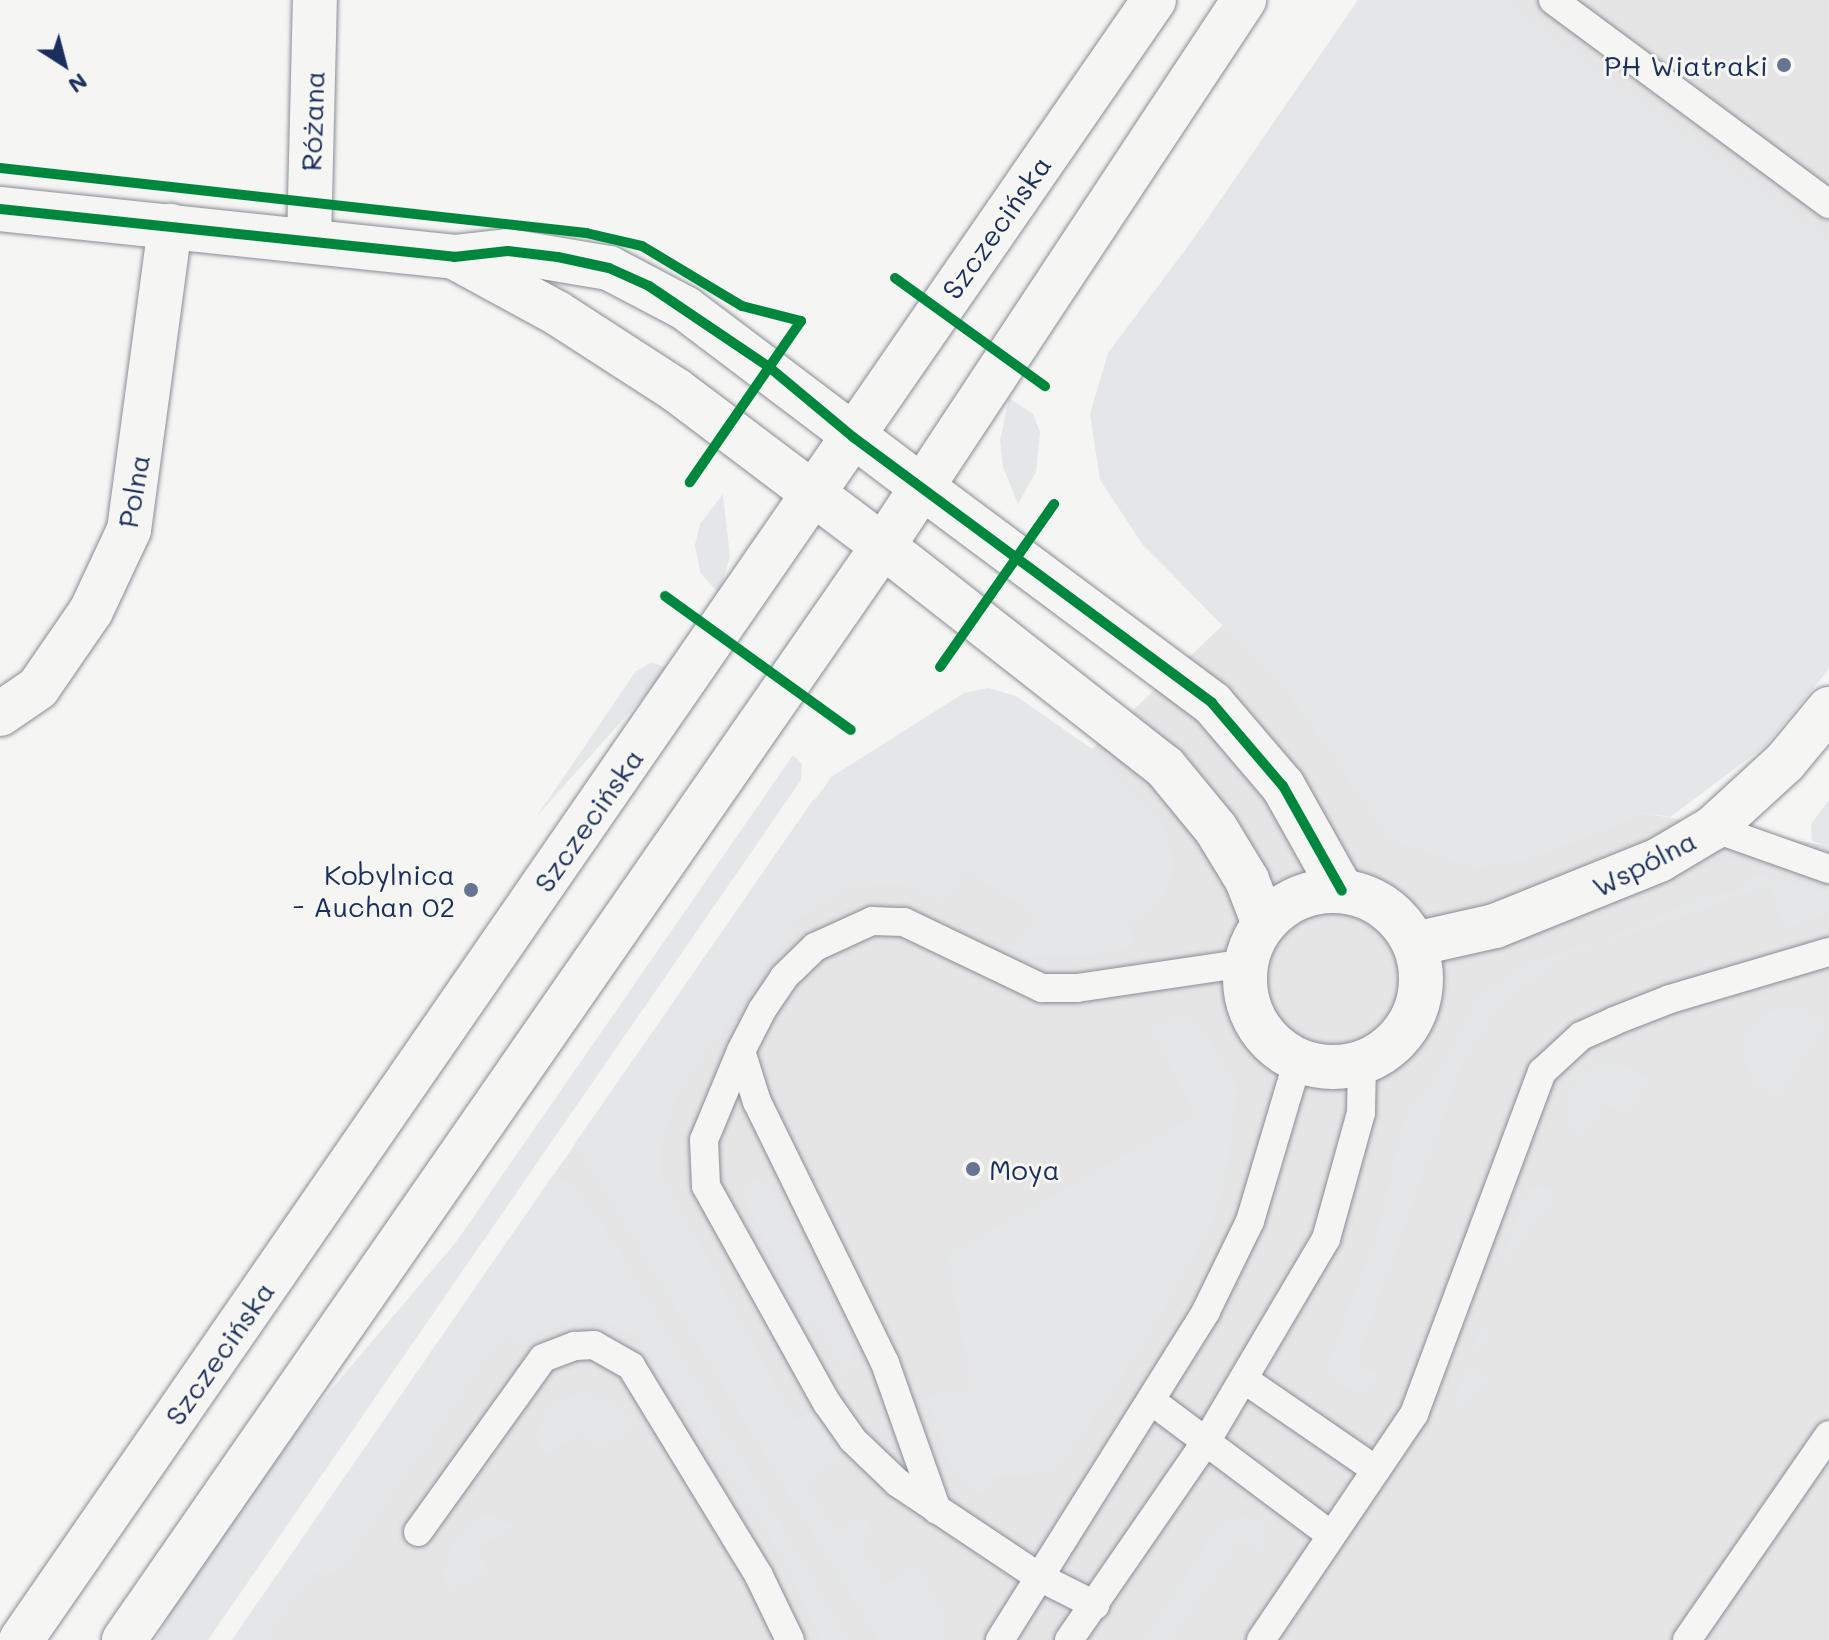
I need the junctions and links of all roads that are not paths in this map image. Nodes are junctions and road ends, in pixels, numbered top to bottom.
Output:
1 (315, 0) edge
2 (1154, 0) edge
3 (1244, 0) edge
4 (1553, 0) edge
5 (1829, 204) edge
6 (0, 209) edge
7 (170, 226) junction
8 (309, 241) junction
9 (454, 257) junction
10 (853, 437) junction
11 (922, 487) junction
12 (812, 495) junction
13 (883, 546) junction
14 (1829, 709) edge
15 (0, 714) edge
16 (1713, 828) junction
17 (1829, 869) edge
18 (1342, 891) junction
19 (1264, 924) junction
20 (1415, 944) junction
21 (1829, 952) edge
22 (1246, 963) junction
23 (741, 1051) junction
24 (1298, 1060) junction
25 (1362, 1062) junction
26 (1245, 1380) junction
27 (1153, 1402) junction
28 (1829, 1435) edge
29 (1207, 1440) junction
30 (1376, 1470) junction
31 (937, 1510) junction
32 (418, 1532) dead end
33 (1331, 1535) junction
34 (1039, 1577) junction
35 (1095, 1605) junction
36 (21, 1640) edge
37 (124, 1640) edge
38 (790, 1640) edge
39 (1000, 1640) edge
40 (1069, 1640) edge
41 (1261, 1640) edge
42 (1687, 1640) edge

1 - 8 street, Różana
2 - 10 street, Szczecińska
3 - 11 street
4 - 5 lane
6 - 7 street
7 - 8 street
7 - 15 street, Polna
8 - 9 street
9 - 10 street
9 - 12 street
10 - 11 street
10 - 12 street, Szczecińska
11 - 13 street
11 - 18 street
12 - 13 street
12 - 36 street, Szczecińska
13 - 19 street
13 - 37 street
14 - 16 street, Wspólna
16 - 17 lane
16 - 20 street, Wspólna
18 - 19 street
18 - 20 street
19 - 22 street
20 - 25 street
21 - 30 lane
22 - 23 lane
22 - 24 street
23 - 31 lane
23 - 31 lane
24 - 25 street
24 - 27 lane
25 - 26 lane
26 - 29 lane
26 - 30 lane
27 - 29 lane
27 - 34 lane
28 - 42 lane
29 - 33 lane
29 - 35 lane
30 - 33 lane
31 - 34 lane
32 - 38 lane
33 - 41 lane
34 - 35 lane
34 - 39 lane
35 - 40 lane

